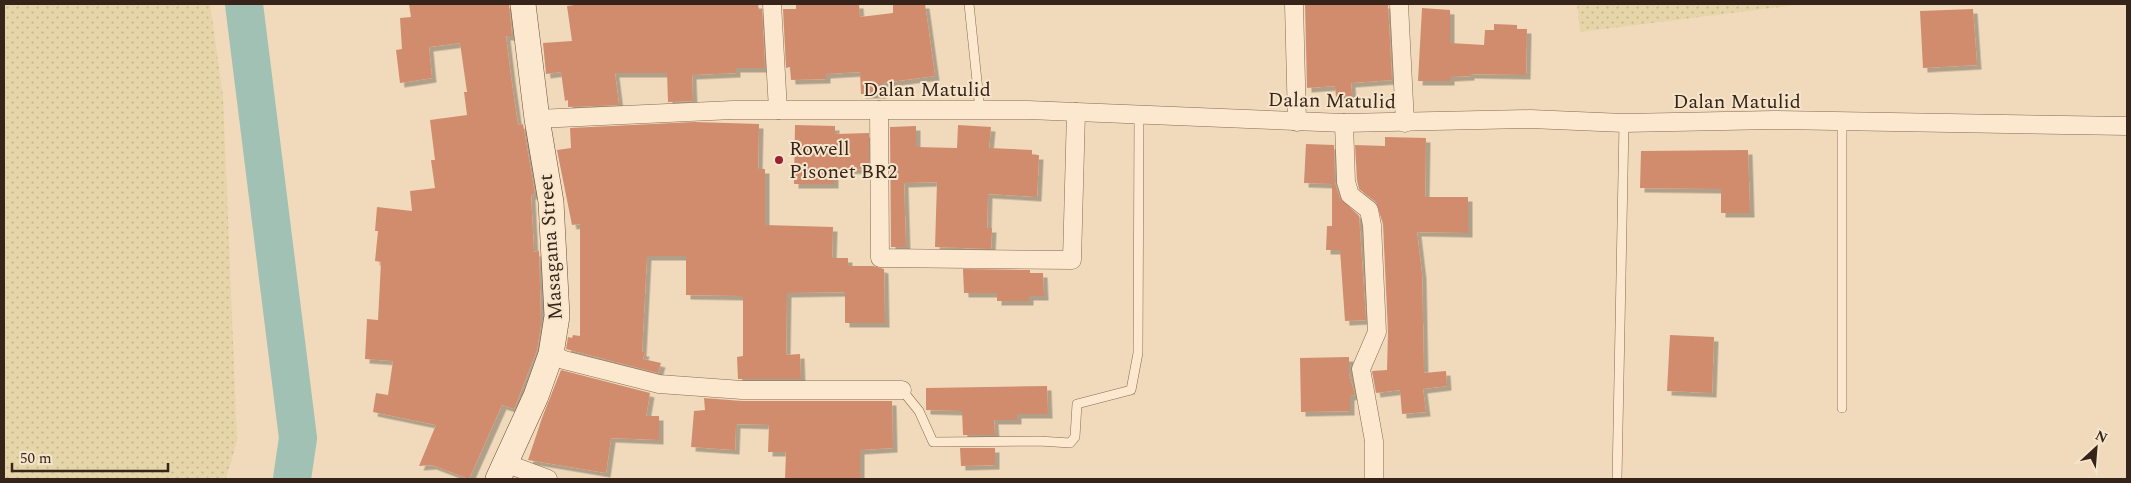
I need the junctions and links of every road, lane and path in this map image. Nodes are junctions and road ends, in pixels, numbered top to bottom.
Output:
1 (523, 4) edge
2 (772, 4) edge
3 (969, 4) edge
4 (1294, 4) edge
5 (1399, 4) edge
6 (778, 110) junction
7 (879, 110) junction
8 (980, 110) junction
9 (1076, 112) junction
10 (1139, 115) junction
11 (537, 119) junction
12 (1298, 122) junction
13 (1405, 122) junction
14 (1344, 123) junction
15 (1624, 123) junction
16 (1842, 123) junction
17 (2127, 126) edge
18 (551, 354) junction
19 (902, 390) joint
20 (1842, 408) dead end
21 (502, 471) edge
22 (548, 479) edge
23 (1374, 479) edge
24 (1617, 479) edge

1 - 11 street, Masagana Street
2 - 6 street
3 - 8 lane
4 - 12 street
5 - 13 street
6 - 7 street, Dalan Matulid
6 - 11 street, Dalan Matulid
7 - 8 street, Dalan Matulid
7 - 9 street
8 - 9 street, Dalan Matulid
9 - 10 street, Dalan Matulid
10 - 12 street, Dalan Matulid
10 - 19 lane
11 - 18 street, Masagana Street
12 - 14 street, Dalan Matulid
13 - 14 street, Dalan Matulid
13 - 15 street, Dalan Matulid
14 - 23 street
15 - 16 street, Dalan Matulid
15 - 24 lane
16 - 17 street, Dalan Matulid
16 - 20 lane
18 - 19 street
18 - 21 street, Masagana Street
21 - 22 street

